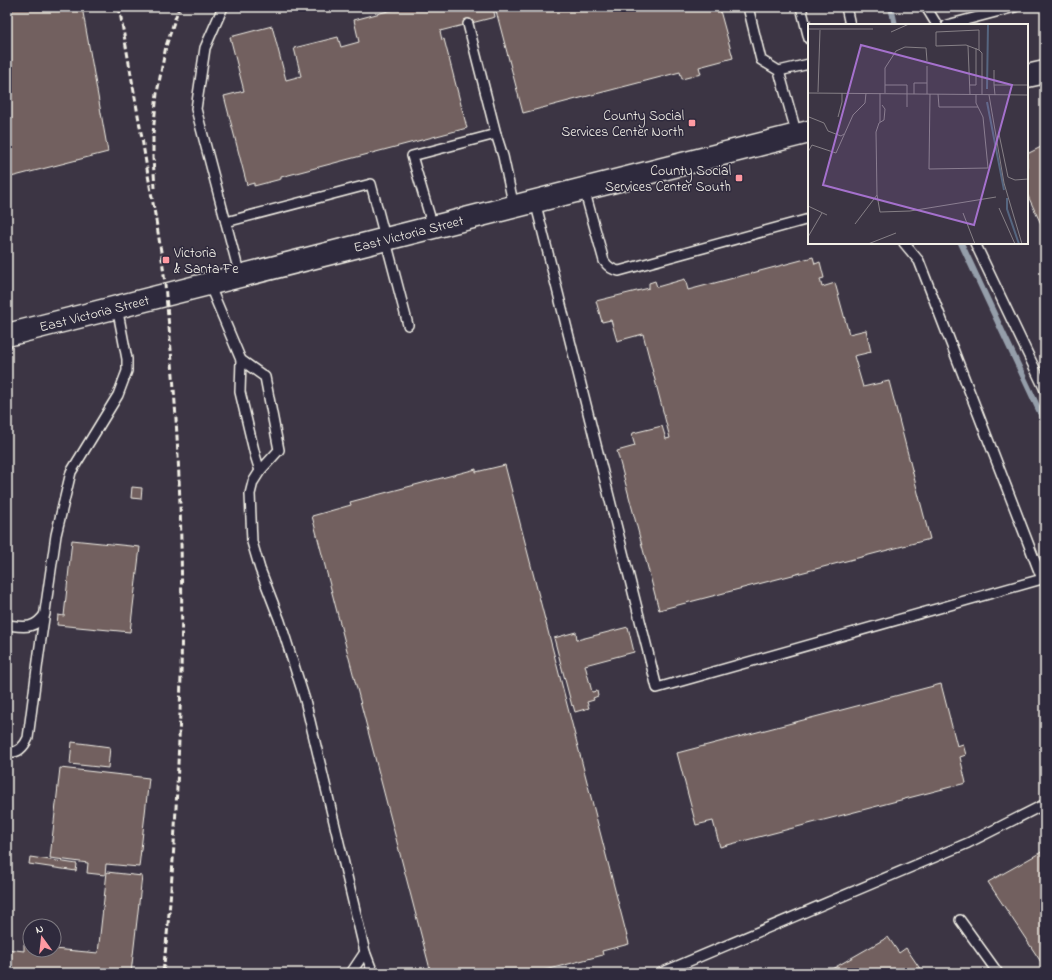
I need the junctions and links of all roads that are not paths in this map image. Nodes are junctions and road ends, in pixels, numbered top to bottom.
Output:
1 (223, 7) edge
2 (748, 7) edge
3 (801, 7) edge
4 (846, 7) edge
5 (926, 7) edge
6 (1015, 7) edge
7 (468, 24) dead end
8 (850, 24) edge
9 (935, 24) edge
10 (951, 24) edge
11 (808, 35) edge
12 (808, 64) edge
13 (779, 71) junction
14 (1045, 72) edge
15 (1028, 76) edge
16 (496, 134) junction
17 (803, 134) edge
18 (584, 189) junction
19 (535, 201) junction
20 (514, 207) junction
21 (808, 218) edge
22 (226, 222) junction
23 (433, 227) junction
24 (386, 239) junction
25 (905, 244) edge
26 (975, 244) edge
27 (240, 276) junction
28 (209, 284) junction
29 (117, 307) junction
30 (408, 325) dead end
31 (7, 335) edge
32 (241, 360) junction
33 (1045, 390) edge
34 (260, 471) junction
35 (46, 612) junction
36 (7, 625) edge
37 (7, 752) edge
38 (1045, 804) edge
39 (960, 920) dead end
40 (366, 952) junction
41 (351, 973) edge
42 (373, 973) edge
43 (661, 973) edge
44 (998, 973) edge

1 - 22 lane
2 - 13 lane
3 - 11 lane
4 - 8 lane
5 - 9 lane
6 - 10 lane
7 - 16 lane
12 - 13 lane
13 - 17 lane
14 - 15 street
16 - 20 lane
16 - 23 lane
17 - 18 street, East Victoria Street
18 - 19 street, East Victoria Street
18 - 21 lane
19 - 20 street, East Victoria Street
19 - 25 lane
20 - 23 street, East Victoria Street
22 - 24 lane
22 - 27 lane
23 - 24 street, East Victoria Street
24 - 27 street, East Victoria Street
24 - 30 lane
26 - 33 lane
27 - 28 street, East Victoria Street
28 - 29 street, East Victoria Street
28 - 32 lane
29 - 31 street, East Victoria Street
29 - 35 lane
32 - 34 lane
32 - 34 lane
34 - 40 lane
35 - 36 lane
35 - 37 lane
38 - 43 lane
39 - 44 lane
40 - 41 lane
40 - 42 lane

